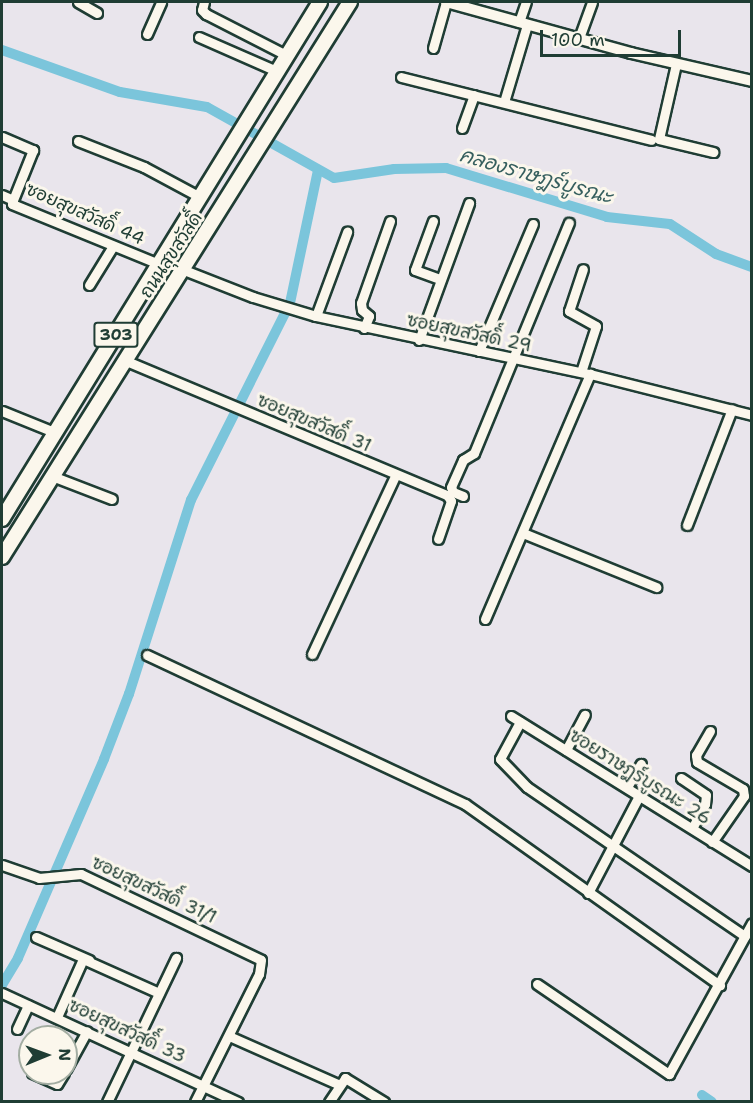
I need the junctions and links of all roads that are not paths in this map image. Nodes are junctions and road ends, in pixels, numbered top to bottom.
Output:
1 (78, 2) edge
2 (161, 2) edge
3 (204, 2) edge
4 (320, 2) edge
5 (350, 2) edge
6 (446, 2) edge
7 (526, 2) edge
8 (592, 2) edge
9 (474, 5) edge
10 (97, 13) dead end
11 (523, 23) junction
12 (147, 34) dead end
13 (199, 37) dead end
14 (579, 38) junction
15 (433, 48) dead end
16 (286, 55) junction
17 (676, 64) junction
18 (277, 71) junction
19 (401, 77) dead end
20 (752, 81) edge
21 (474, 95) junction
22 (504, 102) junction
23 (462, 128) dead end
24 (2, 137) edge
25 (651, 140) dead end
26 (78, 141) dead end
27 (713, 152) dead end
28 (2, 195) edge
29 (200, 197) junction
30 (13, 200) junction
31 (469, 204) dead end
32 (390, 221) dead end
33 (433, 221) dead end
34 (569, 223) dead end
35 (533, 224) dead end
36 (347, 232) dead end
37 (113, 246) junction
38 (159, 264) junction
39 (583, 269) dead end
40 (184, 270) junction
41 (440, 279) junction
42 (89, 285) dead end
43 (316, 316) junction
44 (364, 328) junction
45 (419, 340) junction
46 (479, 351) junction
47 (512, 359) junction
48 (124, 360) junction
49 (586, 373) junction
50 (732, 409) junction
51 (2, 411) edge
52 (752, 415) edge
53 (54, 432) junction
54 (52, 476) junction
55 (395, 476) junction
56 (463, 496) dead end
57 (112, 499) dead end
58 (7, 500) edge
59 (2, 519) edge
60 (687, 525) dead end
61 (523, 533) junction
62 (438, 539) dead end
63 (2, 557) edge
64 (656, 587) dead end
65 (485, 619) dead end
66 (312, 654) dead end
67 (147, 655) dead end
68 (585, 715) dead end
69 (511, 716) dead end
70 (520, 722) junction
71 (710, 732) dead end
72 (566, 750) junction
73 (641, 764) dead end
74 (681, 778) dead end
75 (627, 787) junction
76 (639, 796) junction
77 (692, 828) junction
78 (712, 842) junction
79 (611, 844) junction
80 (2, 865) edge
81 (752, 866) edge
82 (588, 893) junction
83 (752, 923) edge
84 (745, 936) junction
85 (36, 937) dead end
86 (176, 958) dead end
87 (89, 960) junction
88 (537, 984) dead end
89 (720, 985) junction
90 (159, 993) junction
91 (6, 995) edge
92 (28, 1005) junction
93 (57, 1017) junction
94 (17, 1029) dead end
95 (87, 1030) junction
96 (229, 1036) junction
97 (78, 1047) edge
98 (131, 1051) junction
99 (338, 1083) junction
100 (204, 1085) junction
101 (107, 1101) edge
102 (195, 1101) edge
103 (238, 1101) edge
104 (330, 1101) edge
105 (384, 1101) edge

1 - 10 street
2 - 12 street
3 - 16 street
4 - 16 main road, ถนนสุขสวัสดิ์ / 303
5 - 40 main road, ถนนสุขสวัสดิ์ / 303
6 - 9 street
6 - 15 street
7 - 11 street
8 - 14 street
9 - 11 street
11 - 14 street
11 - 22 street
13 - 18 street
14 - 17 street
16 - 18 main road, ถนนสุขสวัสดิ์ / 303
17 - 20 street
17 - 27 street
18 - 29 main road, ถนนสุขสวัสดิ์ / 303
19 - 21 street
21 - 22 street
21 - 23 street
22 - 25 street
24 - 30 street, ซอยสุขสวัสดิ์ 44
26 - 29 street
28 - 30 street
29 - 38 main road, ถนนสุขสวัสดิ์ / 303
30 - 37 street, ซอยสุขสวัสดิ์ 44
31 - 41 street
32 - 44 street
33 - 41 street
34 - 47 street
35 - 46 street
36 - 43 street
37 - 38 street, ซอยสุขสวัสดิ์ 44
37 - 42 street
38 - 53 main road, ถนนสุขสวัสดิ์ / 303
39 - 49 street
40 - 43 street, ซอยสุขสวัสดิ์ 29
40 - 48 main road, ถนนสุขสวัสดิ์ / 303
41 - 45 street
43 - 44 street, ซอยสุขสวัสดิ์ 29
44 - 45 street, ซอยสุขสวัสดิ์ 29
45 - 46 street, ซอยสุขสวัสดิ์ 29
46 - 47 street, ซอยสุขสวัสดิ์ 29
47 - 49 street, ซอยสุขสวัสดิ์ 29
47 - 56 street
48 - 54 main road, ถนนสุขสวัสดิ์ / 303
48 - 55 street, ซอยสุขสวัสดิ์ 31
49 - 50 street, ซอยสุขสวัสดิ์ 29
49 - 61 street
50 - 52 street, ซอยสุขสวัสดิ์ 29
50 - 60 street
51 - 53 street
53 - 58 main road, ถนนสุขสวัสดิ์ / 303
54 - 57 street
54 - 63 main road, ถนนสุขสวัสดิ์ / 303
55 - 62 street, ซอยสุขสวัสดิ์ 31
55 - 66 street
58 - 59 main road, ถนนสุขสวัสดิ์ / 303
61 - 64 street
61 - 65 street
67 - 82 street
68 - 72 street
69 - 70 street, ซอยราษฎร์บูรณะ 26
70 - 72 street, ซอยราษฎร์บูรณะ 26
70 - 79 street
71 - 78 street
72 - 75 street, ซอยราษฎร์บูรณะ 26
73 - 75 street
74 - 77 street
75 - 76 street, ซอยราษฎร์บูรณะ 26
76 - 77 street, ซอยราษฎร์บูรณะ 26
76 - 79 street
77 - 78 street, ซอยราษฎร์บูรณะ 26
78 - 81 street, ซอยราษฎร์บูรณะ 26
79 - 82 street
79 - 84 street
80 - 96 street, ซอยสุขสวัสดิ์ 31/1
82 - 89 street
83 - 84 street
84 - 89 street
85 - 87 street
86 - 90 street
87 - 90 street
87 - 93 street
88 - 89 street
90 - 98 street
91 - 92 street, ซอยสุขสวัสดิ์ 33
92 - 93 street, ซอยสุขสวัสดิ์ 33
92 - 94 street
93 - 95 street, ซอยสุขสวัสดิ์ 33
95 - 97 street
95 - 98 street, ซอยสุขสวัสดิ์ 33
96 - 99 street
96 - 100 street
98 - 100 street, ซอยสุขสวัสดิ์ 33
98 - 101 street
99 - 104 street
99 - 105 street
100 - 102 street
100 - 103 street, ซอยสุขสวัสดิ์ 33

